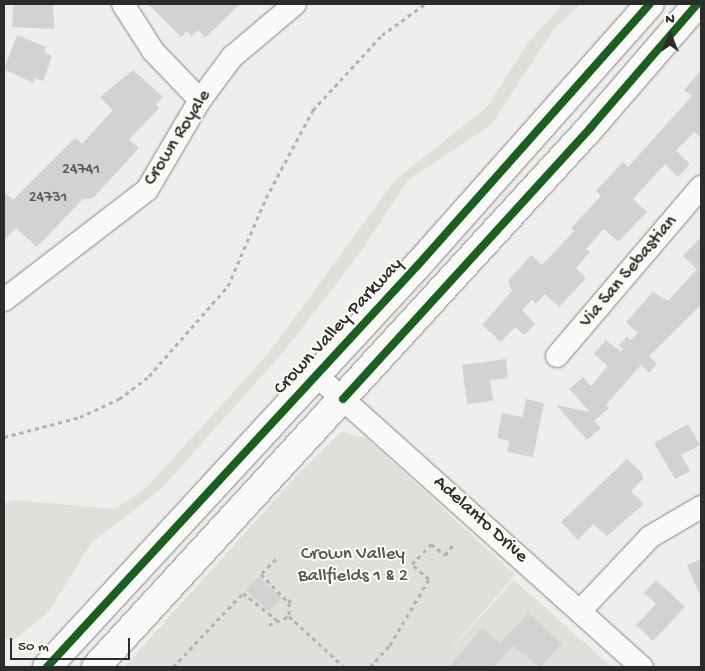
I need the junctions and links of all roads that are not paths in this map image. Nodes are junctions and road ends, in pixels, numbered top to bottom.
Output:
1 (124, 4) edge
2 (295, 4) edge
3 (650, 4) edge
4 (697, 4) edge
5 (200, 100) junction
6 (701, 187) edge
7 (4, 300) edge
8 (557, 356) dead end
9 (316, 375) junction
10 (344, 399) junction
11 (701, 507) edge
12 (581, 610) junction
13 (47, 667) edge
14 (96, 667) edge
15 (642, 667) edge

1 - 5 street
2 - 5 street, Crown Royale
3 - 9 main road, Crown Valley Parkway
4 - 10 main road
5 - 7 street, Crown Royale
6 - 8 street, Via San Sebastian
9 - 10 street, Adelanto Drive
9 - 13 main road, Crown Valley Parkway
10 - 12 street, Adelanto Drive
10 - 14 main road
11 - 12 street
12 - 15 street, Adelanto Drive

